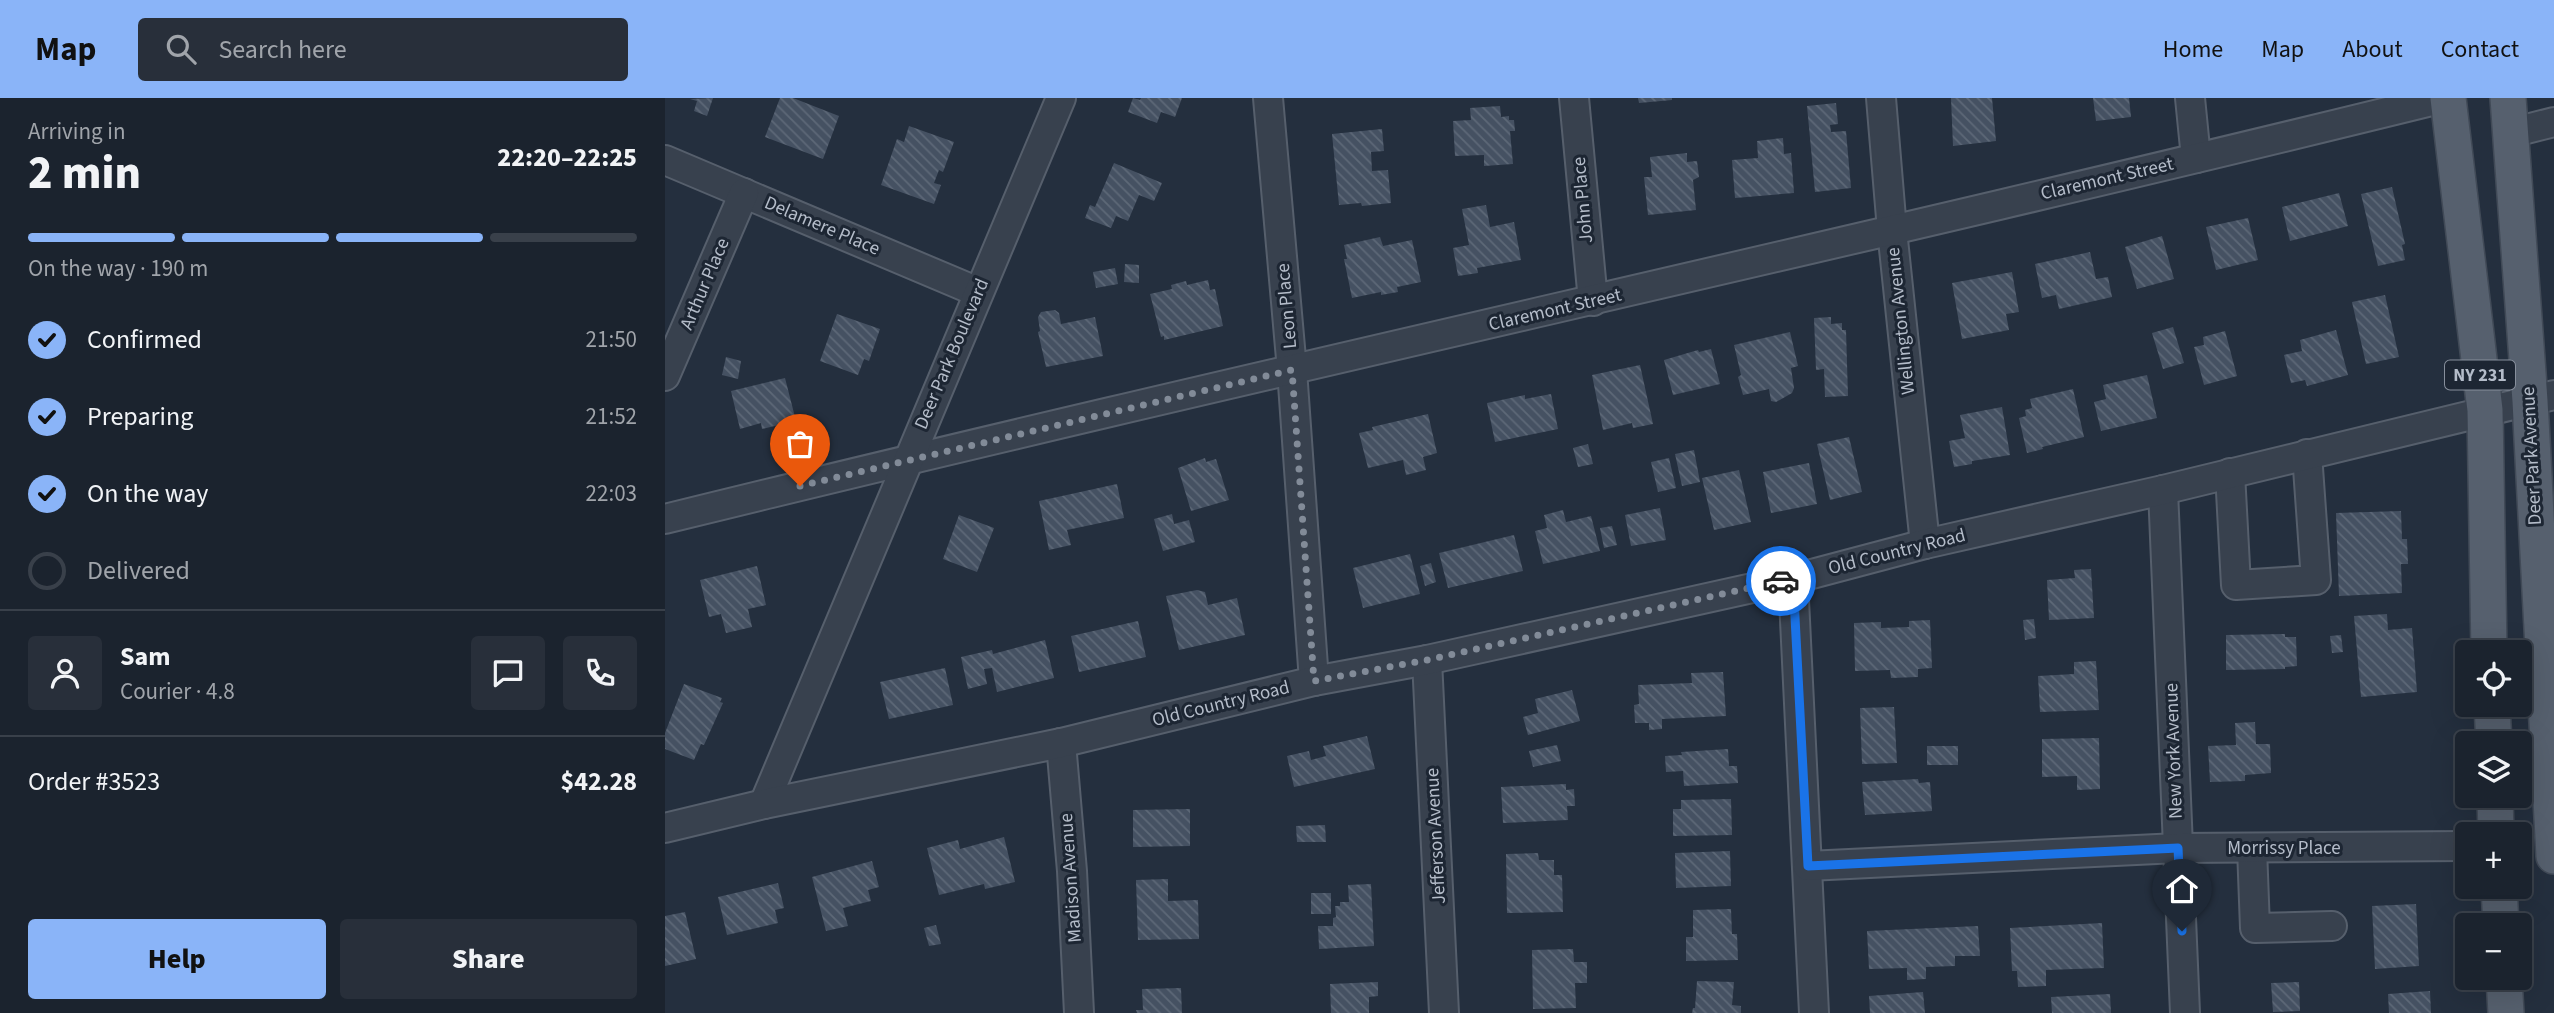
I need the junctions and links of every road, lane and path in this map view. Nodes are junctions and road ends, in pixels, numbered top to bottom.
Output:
1 (1061, 98) edge
2 (1268, 98) edge
3 (1574, 98) edge
4 (1881, 98) edge
5 (2190, 98) edge
6 (2446, 98) edge
7 (2508, 98) edge
8 (2554, 122) edge
9 (2511, 133) junction
10 (2196, 158) junction
11 (665, 160) edge
12 (744, 193) junction
13 (1892, 230) junction
14 (978, 292) junction
15 (1593, 301) junction
16 (1292, 370) junction
17 (665, 376) edge
18 (2542, 398) edge
19 (2485, 410) junction
20 (2307, 454) junction
21 (908, 460) junction
22 (2230, 473) junction
23 (2163, 489) junction
24 (665, 519) edge
25 (1925, 544) junction
26 (1793, 579) junction
27 (2547, 622) edge
28 (2489, 640) edge
29 (1427, 660) junction
30 (1314, 681) junction
31 (1061, 743) junction
32 (764, 804) junction
33 (665, 828) edge
34 (2554, 842) edge
35 (2455, 846) edge
36 (2178, 848) junction
37 (2252, 848) junction
38 (1808, 866) junction
39 (2332, 926) dead end
40 (2505, 990) edge
41 (1079, 1013) edge
42 (1444, 1013) edge
43 (1814, 1013) edge
44 (2185, 1013) edge
45 (2506, 1013) edge

1 - 14 street, Deer Park Boulevard
2 - 16 street, Leon Place
3 - 15 street, John Place
4 - 13 street, Wellington Avenue
5 - 10 street
6 - 10 street, Claremont Street
6 - 19 main road, NY 231
7 - 9 main road, Deer Park Avenue / NY 231
8 - 9 street
9 - 18 main road, Deer Park Avenue / NY 231
10 - 13 street, Claremont Street
11 - 12 street, Delamere Place
12 - 14 street, Delamere Place
12 - 17 street, Arthur Place
13 - 15 street, Claremont Street
13 - 25 street, Wellington Avenue
14 - 21 street, Deer Park Boulevard
15 - 16 street, Claremont Street
16 - 21 street, Claremont Street
16 - 30 street, Leon Place
18 - 19 street, Old Country Road
18 - 27 main road, Deer Park Avenue / NY 231
19 - 20 street, Old Country Road
19 - 28 main road, NY 231
20 - 22 street, Old Country Road
20 - 22 street
21 - 24 street, Claremont Street
21 - 32 street, Deer Park Boulevard
22 - 23 street, Old Country Road
23 - 25 street, Old Country Road
23 - 36 street, New York Avenue
25 - 26 street, Old Country Road
26 - 29 street, Old Country Road
26 - 38 street
27 - 34 main road, Deer Park Avenue / NY 231
29 - 30 street, Old Country Road
29 - 42 street, Jefferson Avenue
30 - 31 street, Old Country Road
31 - 32 street, Old Country Road
31 - 41 street, Madison Avenue
32 - 33 street, Old Country Road
35 - 37 street, Morrissy Place
36 - 37 street, Morrissy Place
36 - 38 street, Morrissy Place
36 - 44 street, New York Avenue
37 - 39 street
38 - 43 street
40 - 45 main road

